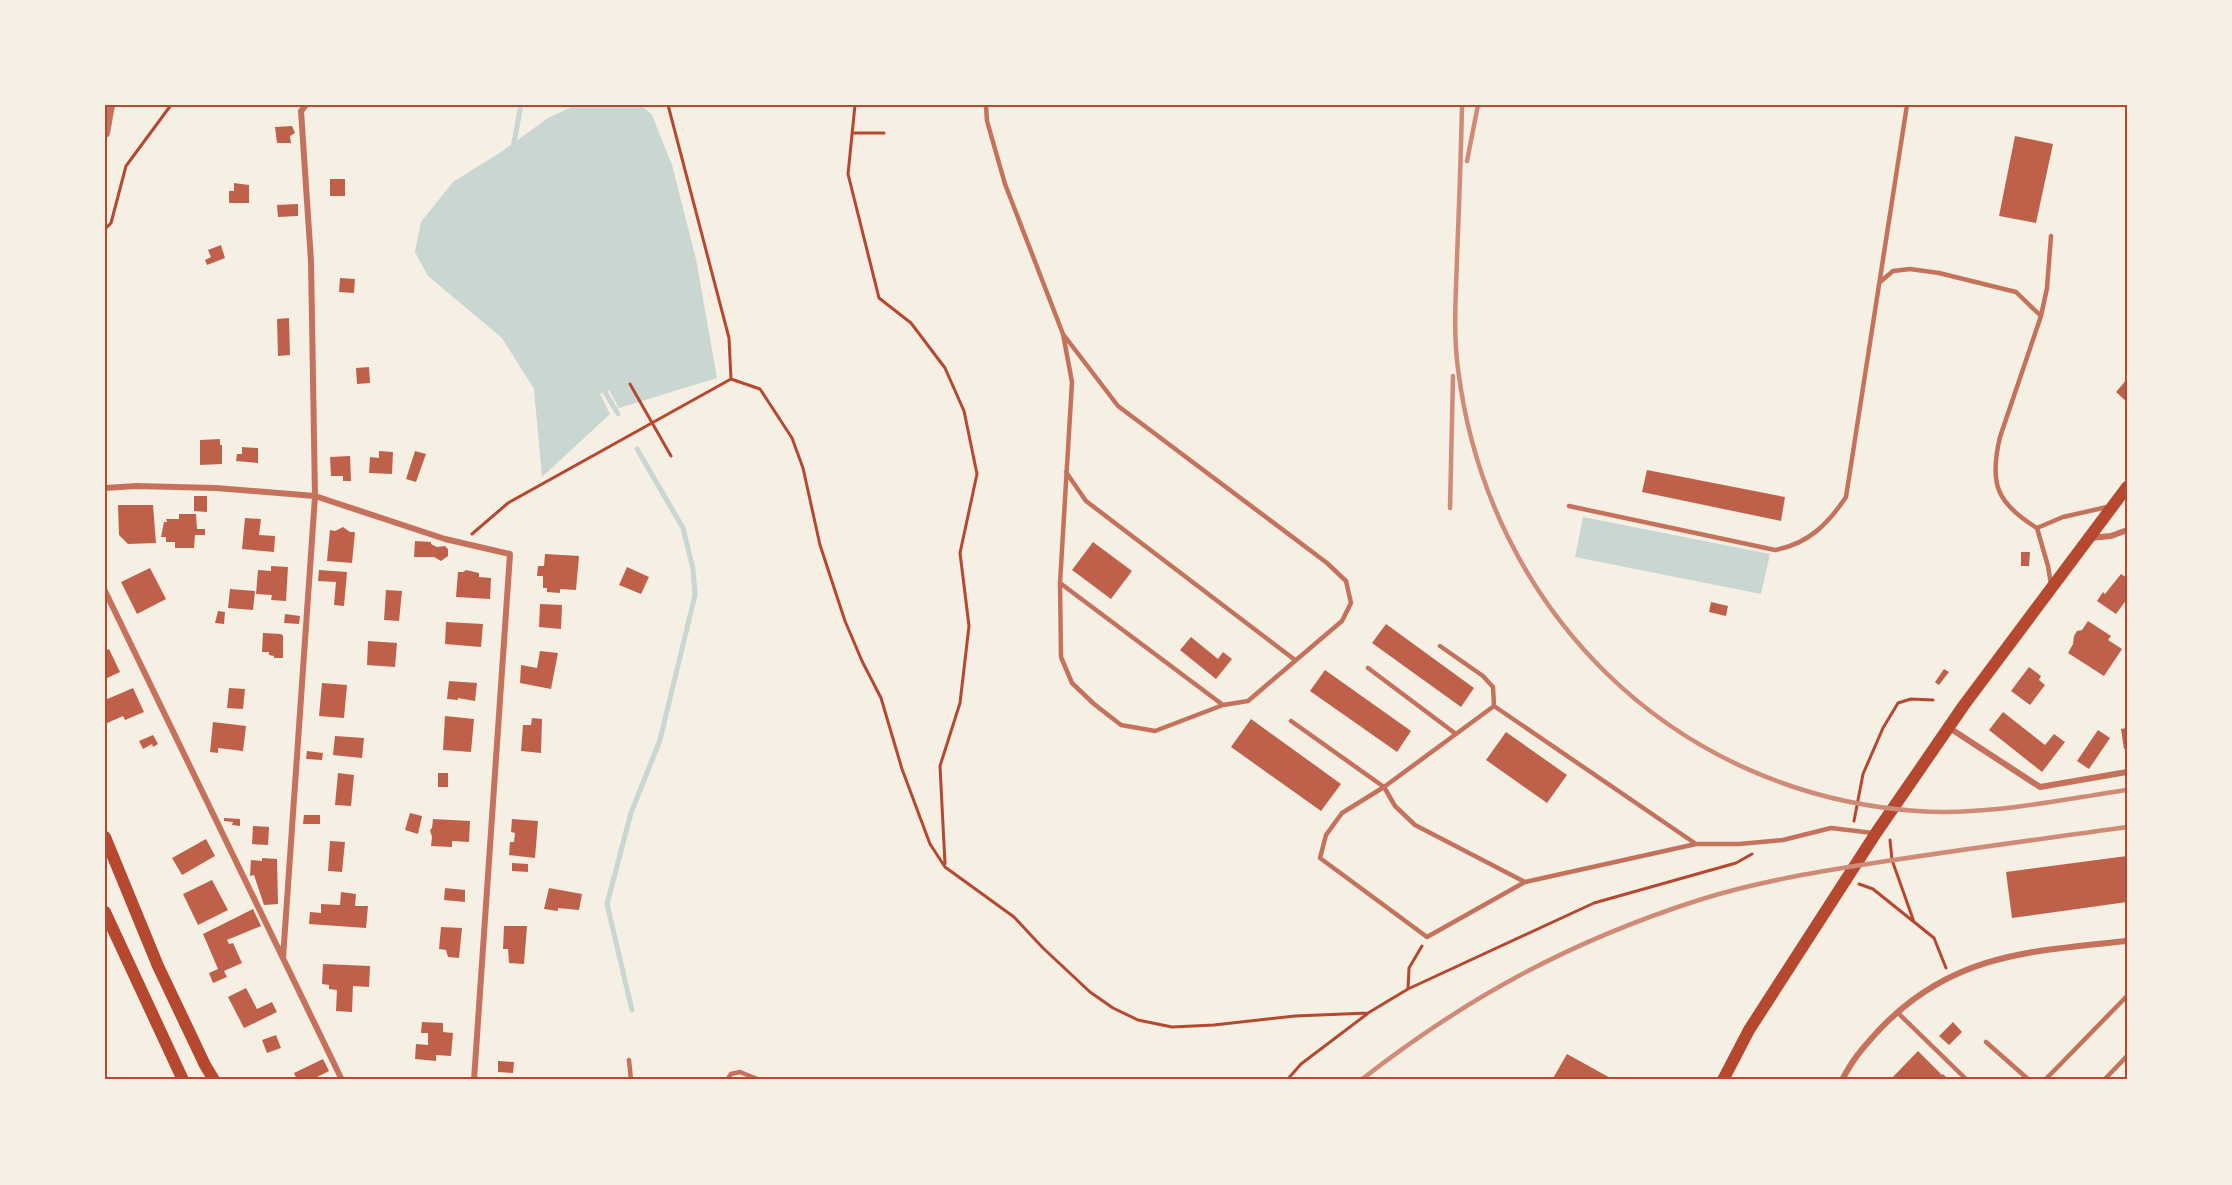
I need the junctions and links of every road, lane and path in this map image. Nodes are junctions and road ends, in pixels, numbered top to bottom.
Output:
1 (110, 105) edge
2 (171, 105) edge
3 (306, 105) edge
4 (668, 105) edge
5 (855, 105) edge
6 (986, 105) edge
7 (1908, 105) edge
8 (105, 133) edge
9 (852, 133) junction
10 (884, 133) dead end
11 (105, 229) edge
12 (2051, 236) dead end
13 (1880, 282) junction
14 (2041, 316) junction
15 (1063, 334) junction
16 (731, 379) junction
17 (630, 384) dead end
18 (653, 423) junction
19 (671, 456) dead end
20 (1066, 472) junction
21 (2127, 487) edge
22 (105, 488) edge
23 (315, 496) junction
24 (1569, 506) dead end
25 (2113, 506) junction
26 (2037, 528) junction
27 (2127, 530) edge
28 (2089, 538) junction
29 (462, 543) junction
30 (1060, 583) junction
31 (2051, 587) junction
32 (105, 591) edge
33 (1440, 646) dead end
34 (1295, 660) junction
35 (1368, 668) dead end
36 (1933, 700) dead end
37 (1223, 705) junction
38 (1494, 706) junction
39 (1291, 721) dead end
40 (1948, 727) junction
41 (1456, 734) junction
42 (2127, 772) edge
43 (1384, 788) junction
44 (1852, 830) junction
45 (1876, 833) junction
46 (1891, 835) dead end
47 (105, 837) edge
48 (1696, 844) junction
49 (1756, 853) dead end
50 (945, 867) junction
51 (1846, 880) junction
52 (1525, 882) junction
53 (105, 912) edge
54 (1914, 922) junction
55 (1427, 938) junction
56 (2127, 941) edge
57 (282, 958) junction
58 (1950, 977) junction
59 (1408, 989) junction
60 (2127, 996) edge
61 (1897, 1012) junction
62 (1368, 1013) junction
63 (1986, 1042) dead end
64 (2127, 1056) edge
65 (629, 1060) dead end
66 (183, 1080) edge
67 (214, 1080) edge
68 (342, 1080) edge
69 (474, 1080) edge
70 (631, 1080) edge
71 (727, 1080) edge
72 (760, 1080) edge
73 (1287, 1080) edge
74 (1723, 1080) edge
75 (1842, 1080) edge
76 (1967, 1080) edge
77 (2029, 1080) edge
78 (2045, 1080) edge
79 (2104, 1080) edge

1 - 8 street
2 - 11 path
3 - 23 street
4 - 16 path
5 - 9 path
6 - 15 lane
7 - 13 lane
9 - 10 path
9 - 50 path
12 - 14 lane
13 - 14 lane
13 - 24 lane
14 - 26 lane
15 - 20 lane
15 - 34 lane
16 - 18 path
16 - 50 path
17 - 18 path
18 - 19 path
18 - 29 path
20 - 30 lane
20 - 34 lane
21 - 25 main road
22 - 23 street
23 - 29 street
23 - 57 street
25 - 26 lane
25 - 28 main road
26 - 31 lane
27 - 28 street
28 - 31 main road
29 - 69 street
30 - 37 lane
30 - 37 lane
31 - 40 main road
32 - 57 street
33 - 38 lane
34 - 37 lane
35 - 41 lane
36 - 44 path
38 - 41 lane
38 - 48 lane
39 - 43 lane
40 - 42 street
40 - 45 main road
41 - 43 lane
43 - 52 lane
43 - 55 lane
44 - 45 lane
44 - 48 lane
45 - 51 main road
46 - 54 path
47 - 67 main road
48 - 52 lane
49 - 59 path
50 - 62 path
51 - 54 path
51 - 74 main road
52 - 55 lane
53 - 66 main road
54 - 58 path
55 - 59 path
56 - 58 street
57 - 68 street
58 - 61 street
59 - 62 path
60 - 78 lane
61 - 75 street
61 - 76 lane
62 - 73 path
63 - 77 lane
64 - 79 lane
65 - 70 lane
71 - 72 lane

